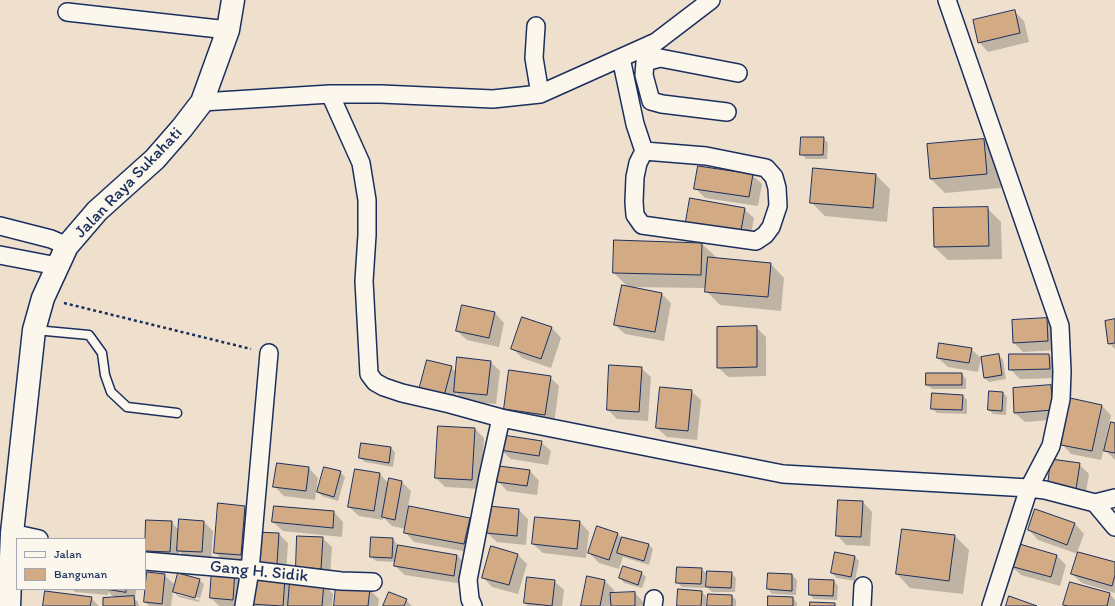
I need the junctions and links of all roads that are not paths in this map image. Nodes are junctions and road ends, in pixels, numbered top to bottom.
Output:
1 (233, 0) edge
2 (711, 0) edge
3 (947, 0) edge
4 (67, 12) dead end
5 (536, 26) dead end
6 (228, 30) junction
7 (641, 57) junction
8 (620, 58) junction
9 (738, 73) dead end
10 (330, 94) junction
11 (540, 94) junction
12 (202, 102) junction
13 (727, 112) dead end
14 (644, 151) junction
15 (0, 226) edge
16 (67, 246) junction
17 (0, 255) edge
18 (57, 266) junction
19 (34, 330) junction
20 (269, 353) road end
21 (177, 413) dead end
22 (501, 418) junction
23 (1029, 488) junction
24 (1115, 498) edge
25 (1095, 503) junction
26 (1115, 527) edge
27 (12, 533) junction
28 (34, 538) edge
29 (146, 561) edge
30 (250, 570) junction
31 (373, 582) dead end
32 (863, 586) dead end
33 (8, 606) edge
34 (244, 606) edge
35 (473, 606) edge
36 (862, 606) edge
37 (991, 606) edge

1 - 6 main road, Jalan Raya Sukahati
2 - 7 street
3 - 23 street
4 - 6 street
5 - 11 street
6 - 12 main road, Jalan Raya Sukahati
7 - 8 street
7 - 9 street
7 - 13 street
8 - 11 street
8 - 14 street
10 - 11 street
10 - 12 street
10 - 22 street
12 - 16 main road, Jalan Raya Sukahati
14 - 14 street
15 - 16 street
16 - 18 main road, Jalan Raya Sukahati
17 - 18 street
18 - 19 main road, Jalan Raya Sukahati
19 - 21 lane
19 - 27 main road, Jalan Raya Sukahati
20 - 30 street
22 - 23 street
22 - 35 street
23 - 25 street
23 - 37 street
24 - 25 street
25 - 26 street
27 - 28 street
27 - 33 main road, Jalan Raya Sukahati
29 - 30 street, Gang H. Sidik
30 - 31 street, Gang H. Sidik
30 - 34 street
32 - 36 street

